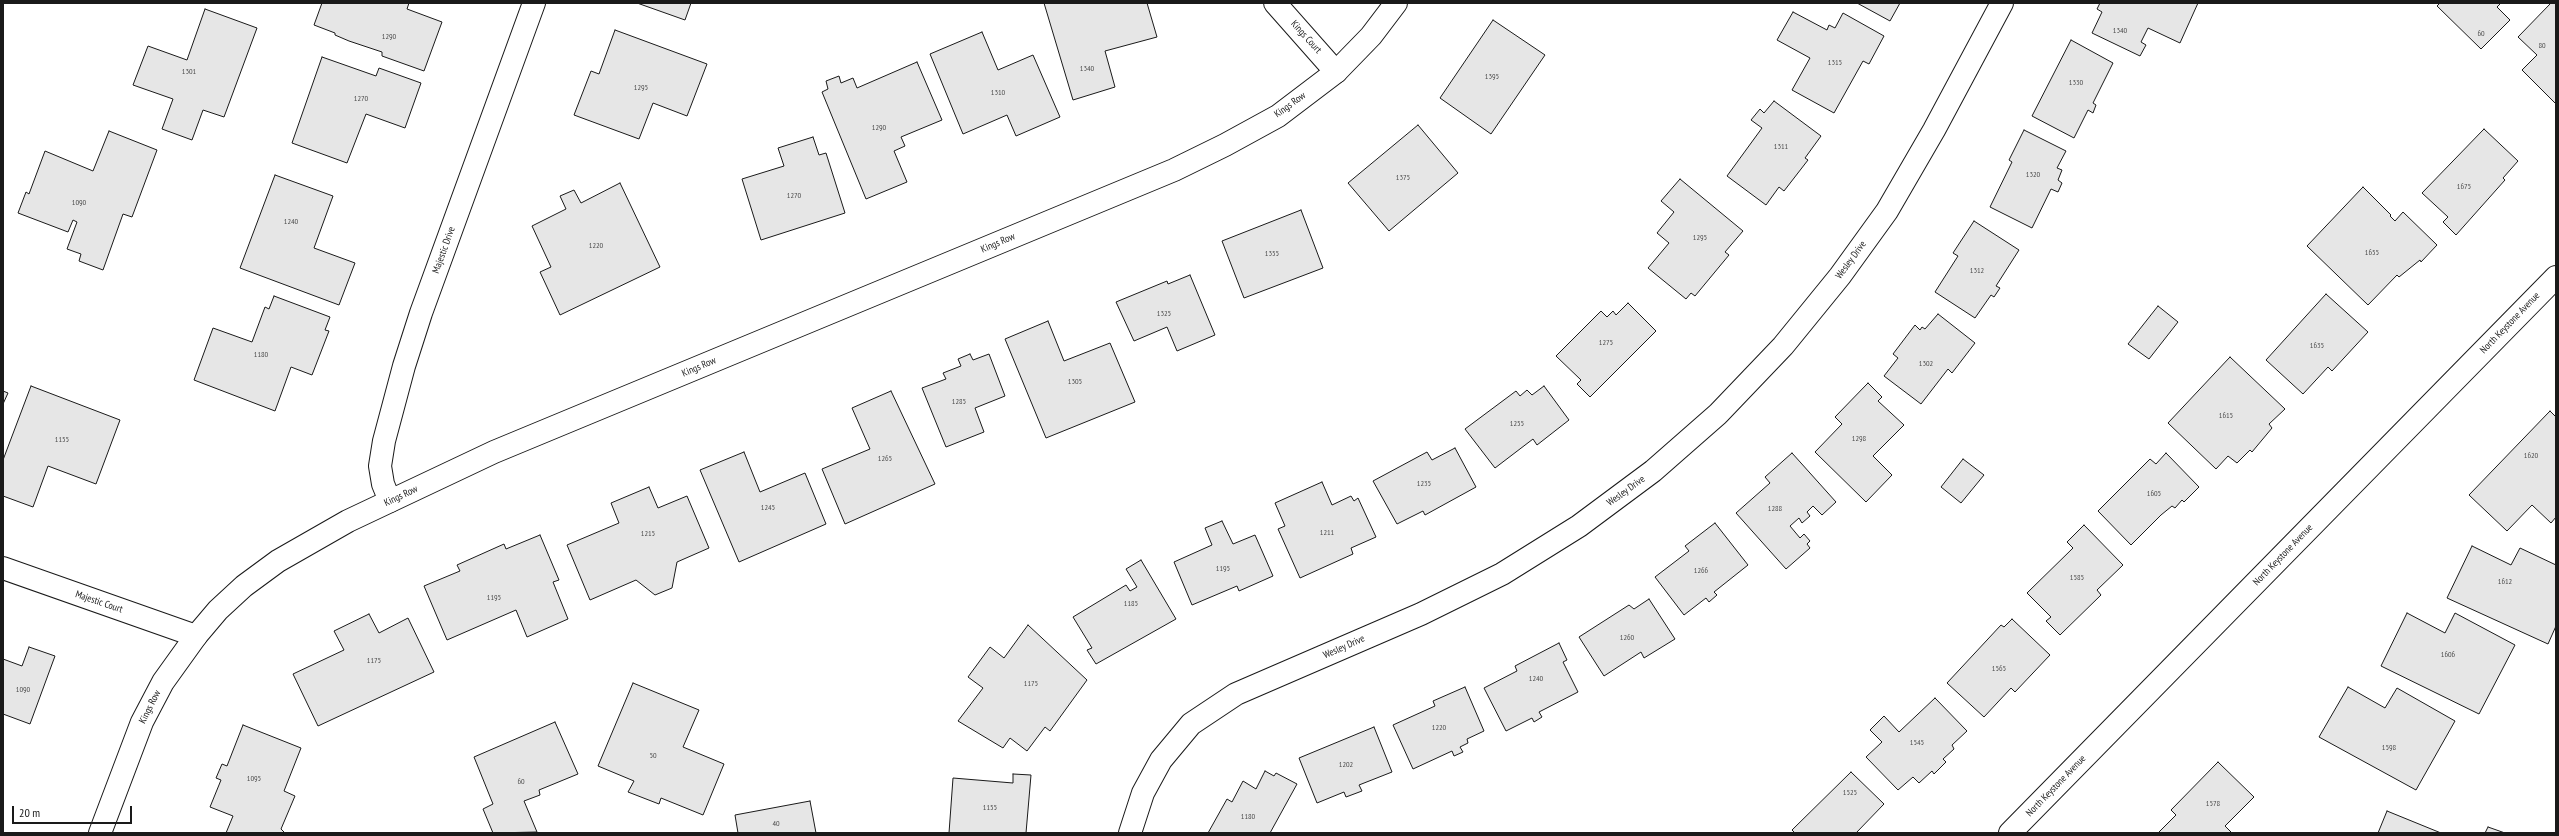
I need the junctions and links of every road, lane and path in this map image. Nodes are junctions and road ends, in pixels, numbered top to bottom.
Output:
1 (534, 3) edge
2 (1275, 3) edge
3 (1396, 3) edge
4 (2002, 3) edge
5 (1336, 72) junction
6 (2556, 276) edge
7 (390, 501) junction
8 (3, 568) edge
9 (196, 636) junction
10 (100, 833) edge
11 (1130, 833) edge
12 (2010, 833) edge

1 - 7 street, Majestic Drive
2 - 5 street, Kings Court
3 - 5 street, Kings Row
4 - 11 street, Wesley Drive
5 - 7 street, Kings Row
6 - 12 street, North Keystone Avenue
7 - 9 street, Kings Row
8 - 9 street, Majestic Court
9 - 10 street, Kings Row

